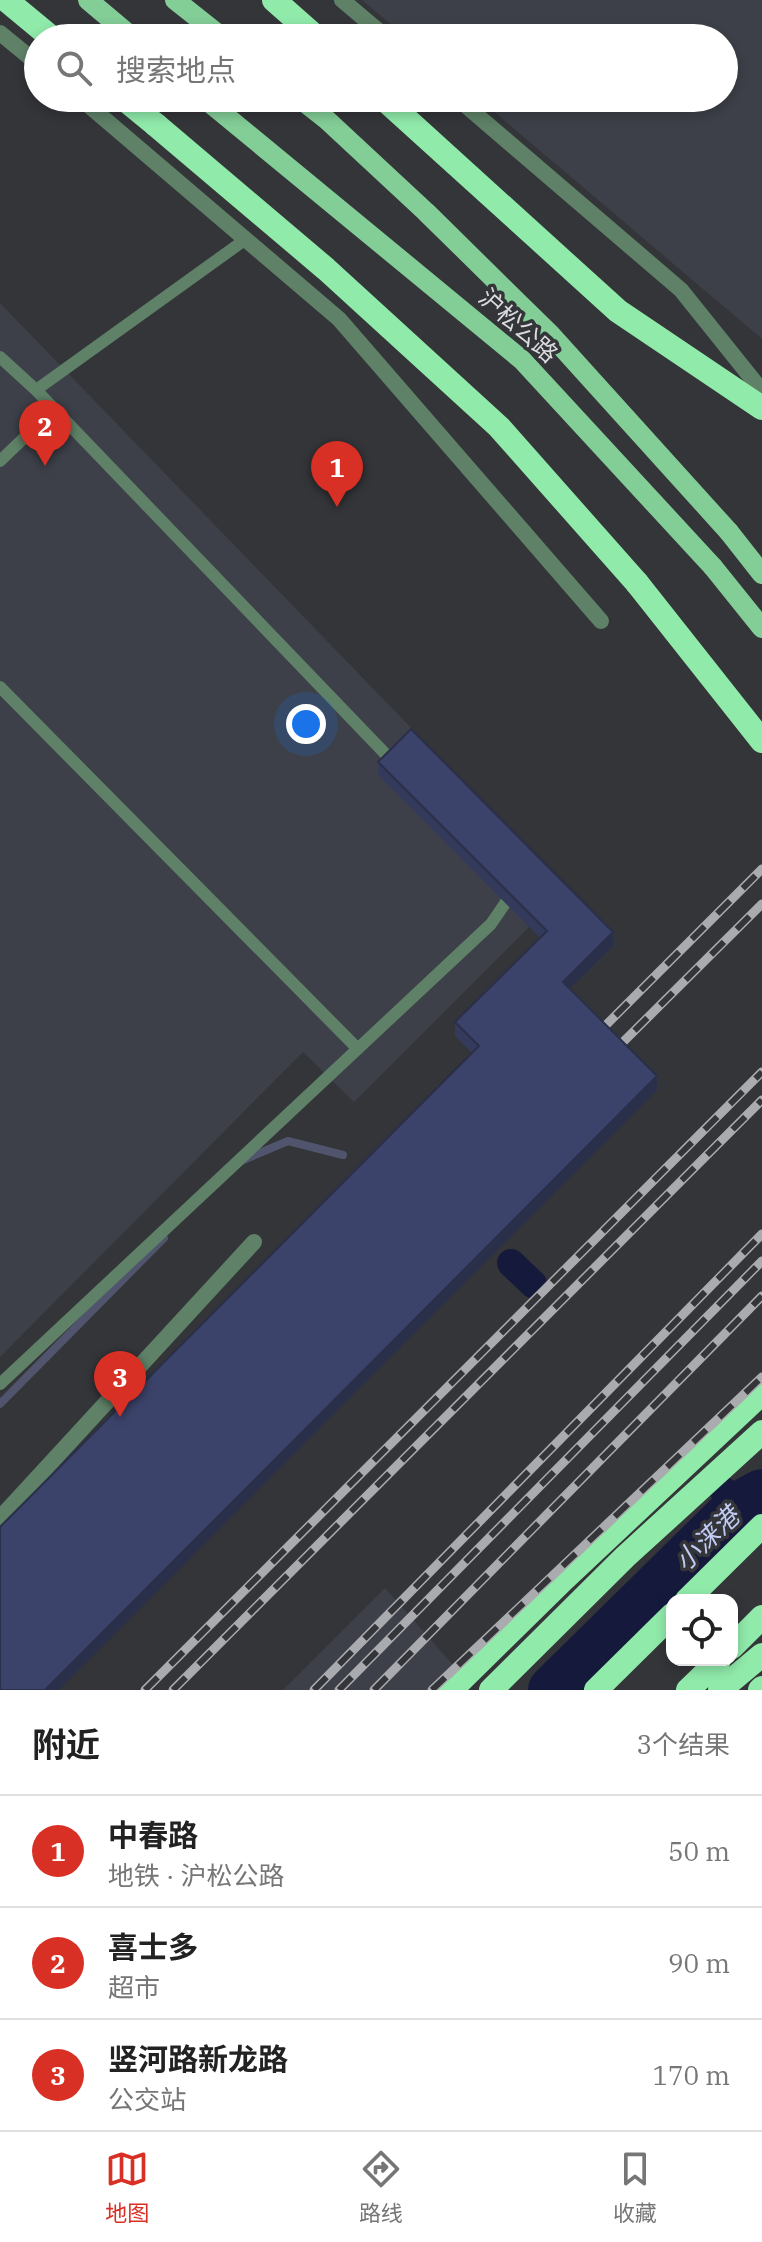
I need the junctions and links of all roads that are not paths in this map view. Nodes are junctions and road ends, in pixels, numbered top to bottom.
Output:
1 (6, 0) edge
2 (88, 0) edge
3 (175, 0) edge
4 (274, 0) edge
5 (342, 0) edge
6 (35, 24) edge
7 (116, 24) edge
8 (205, 24) edge
9 (301, 24) edge
10 (370, 24) edge
11 (0, 33) edge
12 (24, 53) edge
13 (96, 112) edge
14 (140, 112) edge
15 (221, 112) edge
16 (317, 112) edge
17 (398, 112) edge
18 (473, 112) edge
19 (246, 239) junction
20 (0, 357) edge
21 (36, 390) junction
22 (762, 391) edge
23 (762, 408) edge
24 (54, 409) junction
25 (0, 461) edge
26 (762, 574) edge
27 (601, 621) dead end
28 (762, 628) edge
29 (0, 687) edge
30 (762, 741) edge
31 (401, 770) edge
32 (505, 881) edge
33 (358, 1049) junction
34 (254, 1242) dead end
35 (0, 1384) edge
36 (762, 1393) edge
37 (762, 1432) edge
38 (0, 1518) edge
39 (762, 1526) edge
40 (693, 1594) edge
41 (762, 1617) edge
42 (666, 1621) edge
43 (738, 1641) edge
44 (762, 1655) edge
45 (713, 1666) edge
46 (451, 1690) edge
47 (491, 1690) edge
48 (596, 1690) edge
49 (688, 1690) edge
50 (720, 1690) edge

1 - 6 highway
2 - 7 main road
3 - 8 main road
4 - 9 highway
5 - 10 street
11 - 12 street
13 - 19 street
14 - 30 highway, bridge
15 - 28 main road, 沪松公路, bridge
16 - 26 main road, 沪松公路, bridge
17 - 23 highway, bridge
18 - 22 street
19 - 21 lane
19 - 27 street
20 - 21 lane
21 - 24 lane
24 - 25 lane
24 - 31 lane
29 - 33 lane
32 - 33 lane
33 - 35 lane
34 - 38 street
36 - 46 highway
37 - 47 highway
39 - 40 highway
41 - 43 highway
42 - 48 highway
44 - 50 highway
45 - 49 highway

